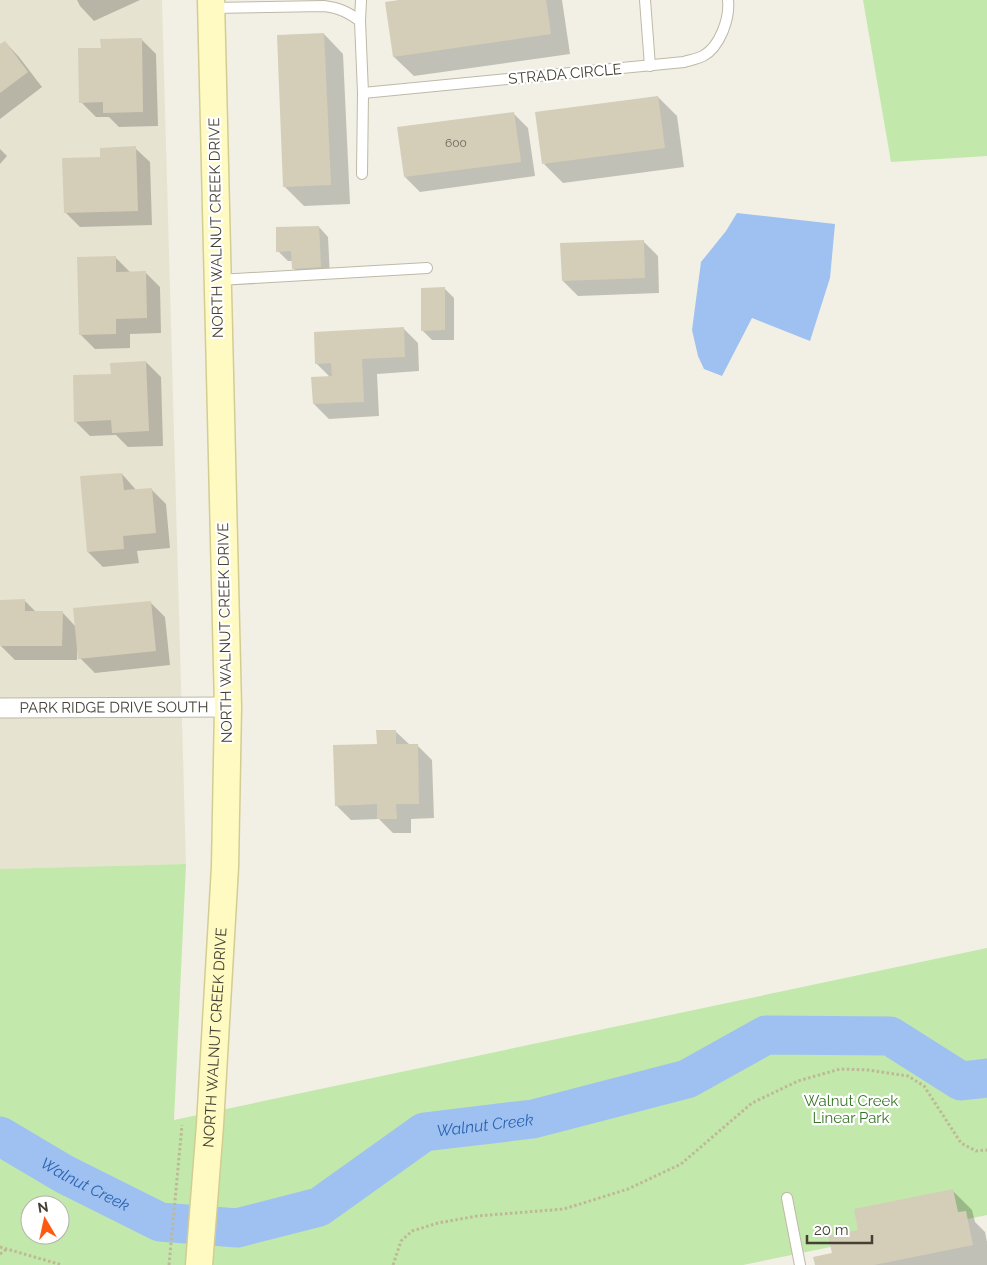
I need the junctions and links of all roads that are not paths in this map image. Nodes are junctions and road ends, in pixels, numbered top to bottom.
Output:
1 (360, 0) edge
2 (645, 0) edge
3 (728, 0) edge
4 (211, 4) edge
5 (360, 22) junction
6 (650, 66) junction
7 (363, 93) junction
8 (362, 174) dead end
9 (427, 268) dead end
10 (218, 280) junction
11 (228, 707) junction
12 (0, 708) edge
13 (787, 1198) dead end
14 (199, 1265) edge
15 (800, 1265) edge

1 - 5 lane
2 - 6 lane
3 - 6 lane, STRADA CIRCLE
4 - 5 lane
4 - 10 main road, NORTH WALNUT CREEK DRIVE
5 - 7 lane
6 - 7 lane, STRADA CIRCLE
7 - 8 lane
9 - 10 lane
10 - 11 main road, NORTH WALNUT CREEK DRIVE
11 - 12 street, PARK RIDGE DRIVE SOUTH
11 - 14 main road, NORTH WALNUT CREEK DRIVE
13 - 15 lane

